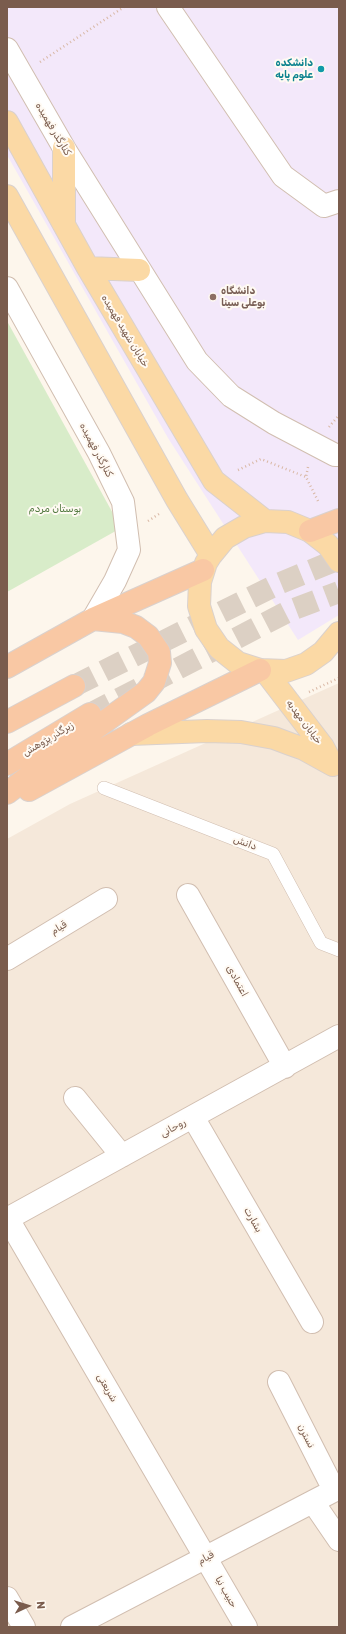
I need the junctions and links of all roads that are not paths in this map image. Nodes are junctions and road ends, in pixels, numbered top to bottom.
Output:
1 (168, 7) edge
2 (7, 49) edge
3 (7, 122) edge
4 (64, 148) junction
5 (7, 196) edge
6 (339, 201) edge
7 (64, 225) junction
8 (88, 268) junction
9 (140, 270) junction
10 (7, 288) edge
11 (339, 455) edge
12 (265, 521) junction
13 (326, 525) edge
14 (339, 561) edge
15 (207, 563) junction
16 (93, 619) junction
17 (338, 639) edge
18 (7, 667) edge
19 (262, 671) junction
20 (74, 686) tunnel mouth
21 (90, 714) tunnel mouth
22 (7, 722) edge
23 (131, 734) junction
24 (7, 764) edge
25 (336, 770) edge
26 (104, 788) dead end
27 (7, 793) edge
28 (7, 802) edge
29 (188, 894) dead end
30 (106, 899) dead end
31 (339, 950) edge
32 (8, 955) edge
33 (339, 1036) edge
34 (285, 1067) junction
35 (75, 1098) dead end
36 (193, 1117) junction
37 (122, 1156) junction
38 (7, 1219) edge
39 (312, 1322) dead end
40 (279, 1382) dead end
41 (337, 1489) edge
42 (313, 1502) junction
43 (339, 1540) edge
44 (206, 1557) junction
45 (7, 1598) edge
46 (24, 1627) edge
47 (72, 1627) edge
48 (246, 1627) edge

1 - 6 street
2 - 4 street, کنارگذر فهمیده
3 - 7 main road, خیابان شهید فهمیده
4 - 7 main road
4 - 9 street, کنارگذر فهمیده
5 - 15 main road
7 - 8 main road, خیابان شهید فهمیده
8 - 9 main road
8 - 12 main road, خیابان شهید فهمیده
9 - 11 street, کنارگذر فهمیده
10 - 16 street, کنارگذر فهمیده
12 - 13 main road
12 - 15 main road
13 - 14 main road
15 - 16 highway
15 - 19 main road
16 - 18 highway
16 - 27 highway
17 - 19 main road
19 - 23 highway
19 - 25 main road, خیابان مهدیه
20 - 22 highway
21 - 24 highway, زیرگذر پژوهش
23 - 25 main road
23 - 28 highway
26 - 31 lane, دانش
29 - 34 street, اعتمادی
30 - 32 street, قیام
33 - 34 street, روحانی
34 - 36 street, روحانی
35 - 37 street
36 - 37 street, روحانی
36 - 39 street, بشارت
37 - 38 street, روحانی
38 - 44 street, شریعتی
40 - 41 street, نسترن
41 - 42 street, قیام
42 - 43 street
42 - 44 street, قیام
44 - 47 street, قیام
44 - 48 street, حبیب نیا
45 - 46 street

